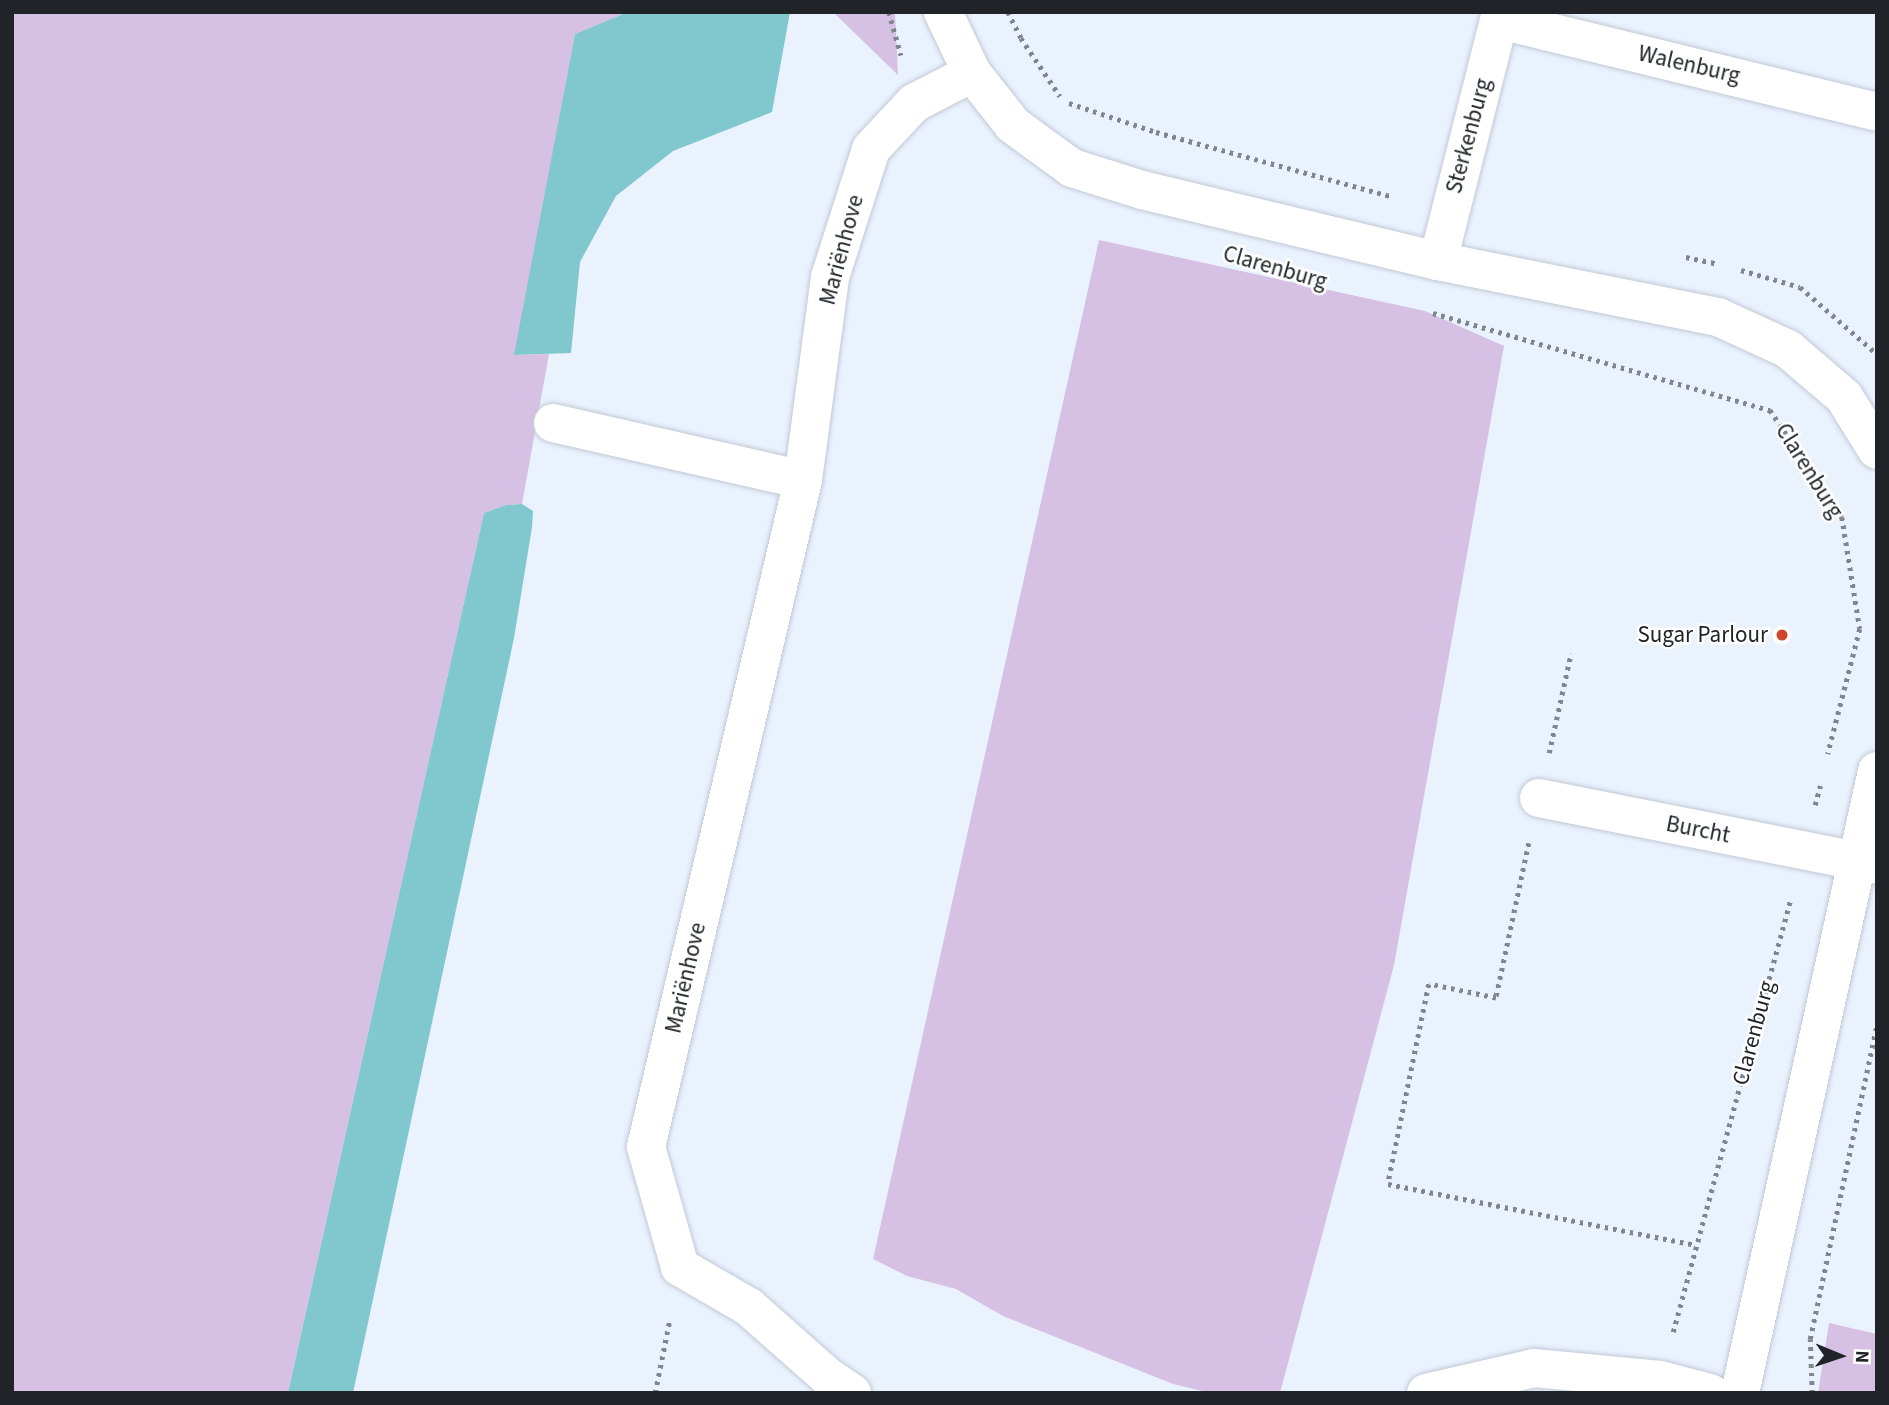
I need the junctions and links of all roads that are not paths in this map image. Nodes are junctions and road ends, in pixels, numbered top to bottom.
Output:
1 (943, 12) edge
2 (1501, 16) edge
3 (972, 73) junction
4 (1877, 112) edge
5 (1438, 261) junction
6 (553, 424) dead end
7 (1877, 450) edge
8 (803, 480) junction
9 (1877, 771) edge
10 (1539, 798) road end
11 (1867, 863) edge
12 (852, 1393) edge
13 (1426, 1393) edge
14 (1710, 1393) edge
15 (1740, 1393) edge

1 - 3 street, Clarenburg
2 - 4 street, Walenburg
2 - 5 street, Sterkenburg
3 - 5 street, Clarenburg
3 - 8 street, Mariënhove
5 - 7 street, Clarenburg
6 - 8 street
8 - 12 street, Mariënhove
9 - 11 street
10 - 11 street, Burcht
11 - 15 street
13 - 14 street

